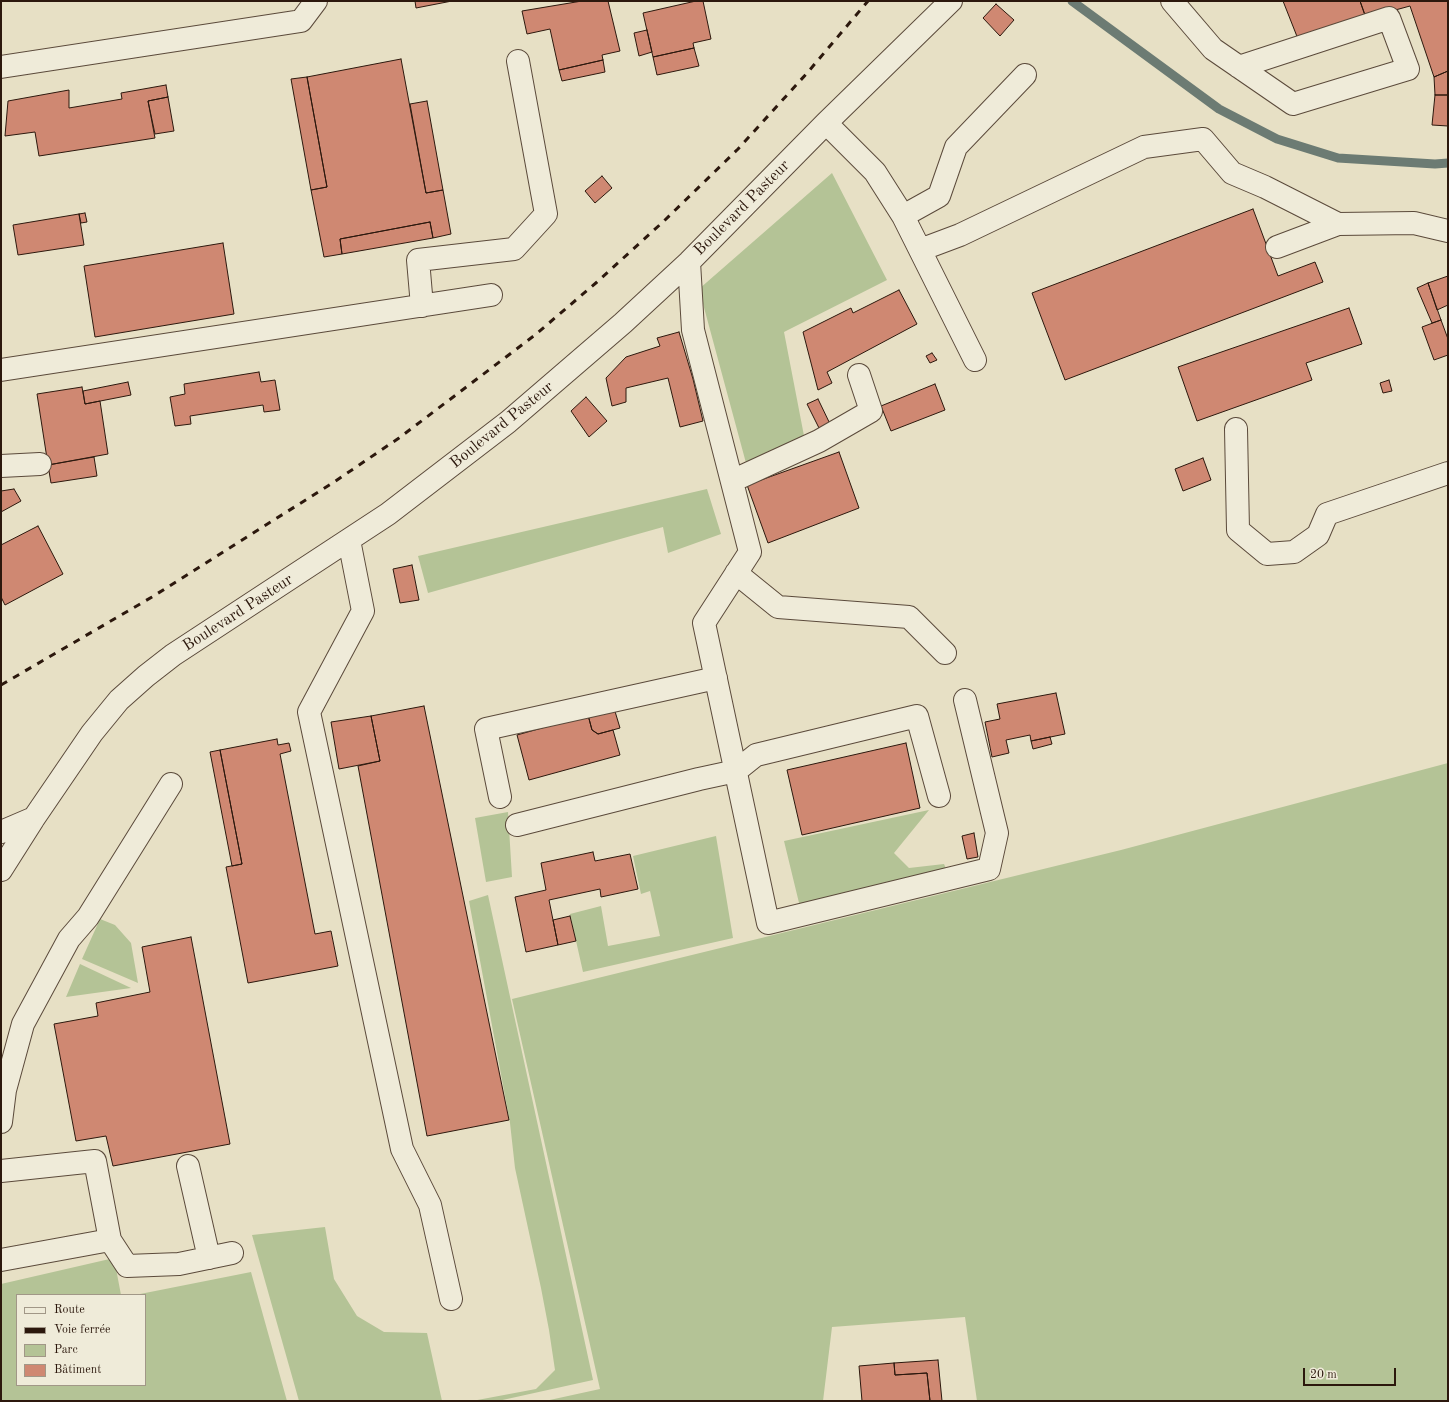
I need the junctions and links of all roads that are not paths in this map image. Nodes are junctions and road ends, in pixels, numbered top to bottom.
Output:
1 (316, 1) edge
2 (1172, 1) edge
3 (946, 4) edge
4 (518, 61) dead end
5 (1, 67) edge
6 (1239, 67) junction
7 (1025, 75) dead end
8 (826, 123) junction
9 (903, 216) junction
10 (1338, 224) junction
11 (1448, 231) edge
12 (1277, 247) dead end
13 (920, 250) junction
14 (689, 262) junction
15 (491, 295) dead end
16 (422, 306) junction
17 (975, 360) dead end
18 (1, 370) edge
19 (859, 375) dead end
20 (1236, 429) dead end
21 (40, 464) dead end
22 (1, 466) edge
23 (1448, 473) edge
24 (732, 481) junction
25 (349, 540) junction
26 (736, 573) junction
27 (945, 653) dead end
28 (716, 678) junction
29 (965, 700) dead end
30 (736, 771) junction
31 (171, 784) dead end
32 (939, 796) dead end
33 (500, 797) dead end
34 (34, 818) junction
35 (517, 825) dead end
36 (1, 832) edge
37 (1, 870) edge
38 (1, 1122) edge
39 (188, 1166) dead end
40 (1, 1172) edge
41 (110, 1240) junction
42 (232, 1253) dead end
43 (209, 1258) junction
44 (1, 1260) edge
45 (451, 1299) dead end

1 - 5 street
2 - 6 street
3 - 8 street, Boulevard Pasteur
4 - 16 street
6 - 6 street
7 - 9 street
8 - 9 street
8 - 14 street, Boulevard Pasteur
9 - 13 street
10 - 11 street
10 - 12 street
10 - 13 street
13 - 17 street
14 - 24 street
14 - 25 street, Boulevard Pasteur
15 - 16 street
16 - 18 street
19 - 24 street
20 - 23 street
21 - 22 street
24 - 26 street
25 - 34 street, Boulevard Pasteur
25 - 45 street
26 - 27 street
26 - 28 street
28 - 30 street
28 - 33 street
29 - 30 street
30 - 32 street
30 - 35 street
31 - 38 street
34 - 36 street
34 - 37 street, Boulevard Pasteur
39 - 43 street
40 - 41 street
41 - 43 street
41 - 44 street
42 - 43 street

